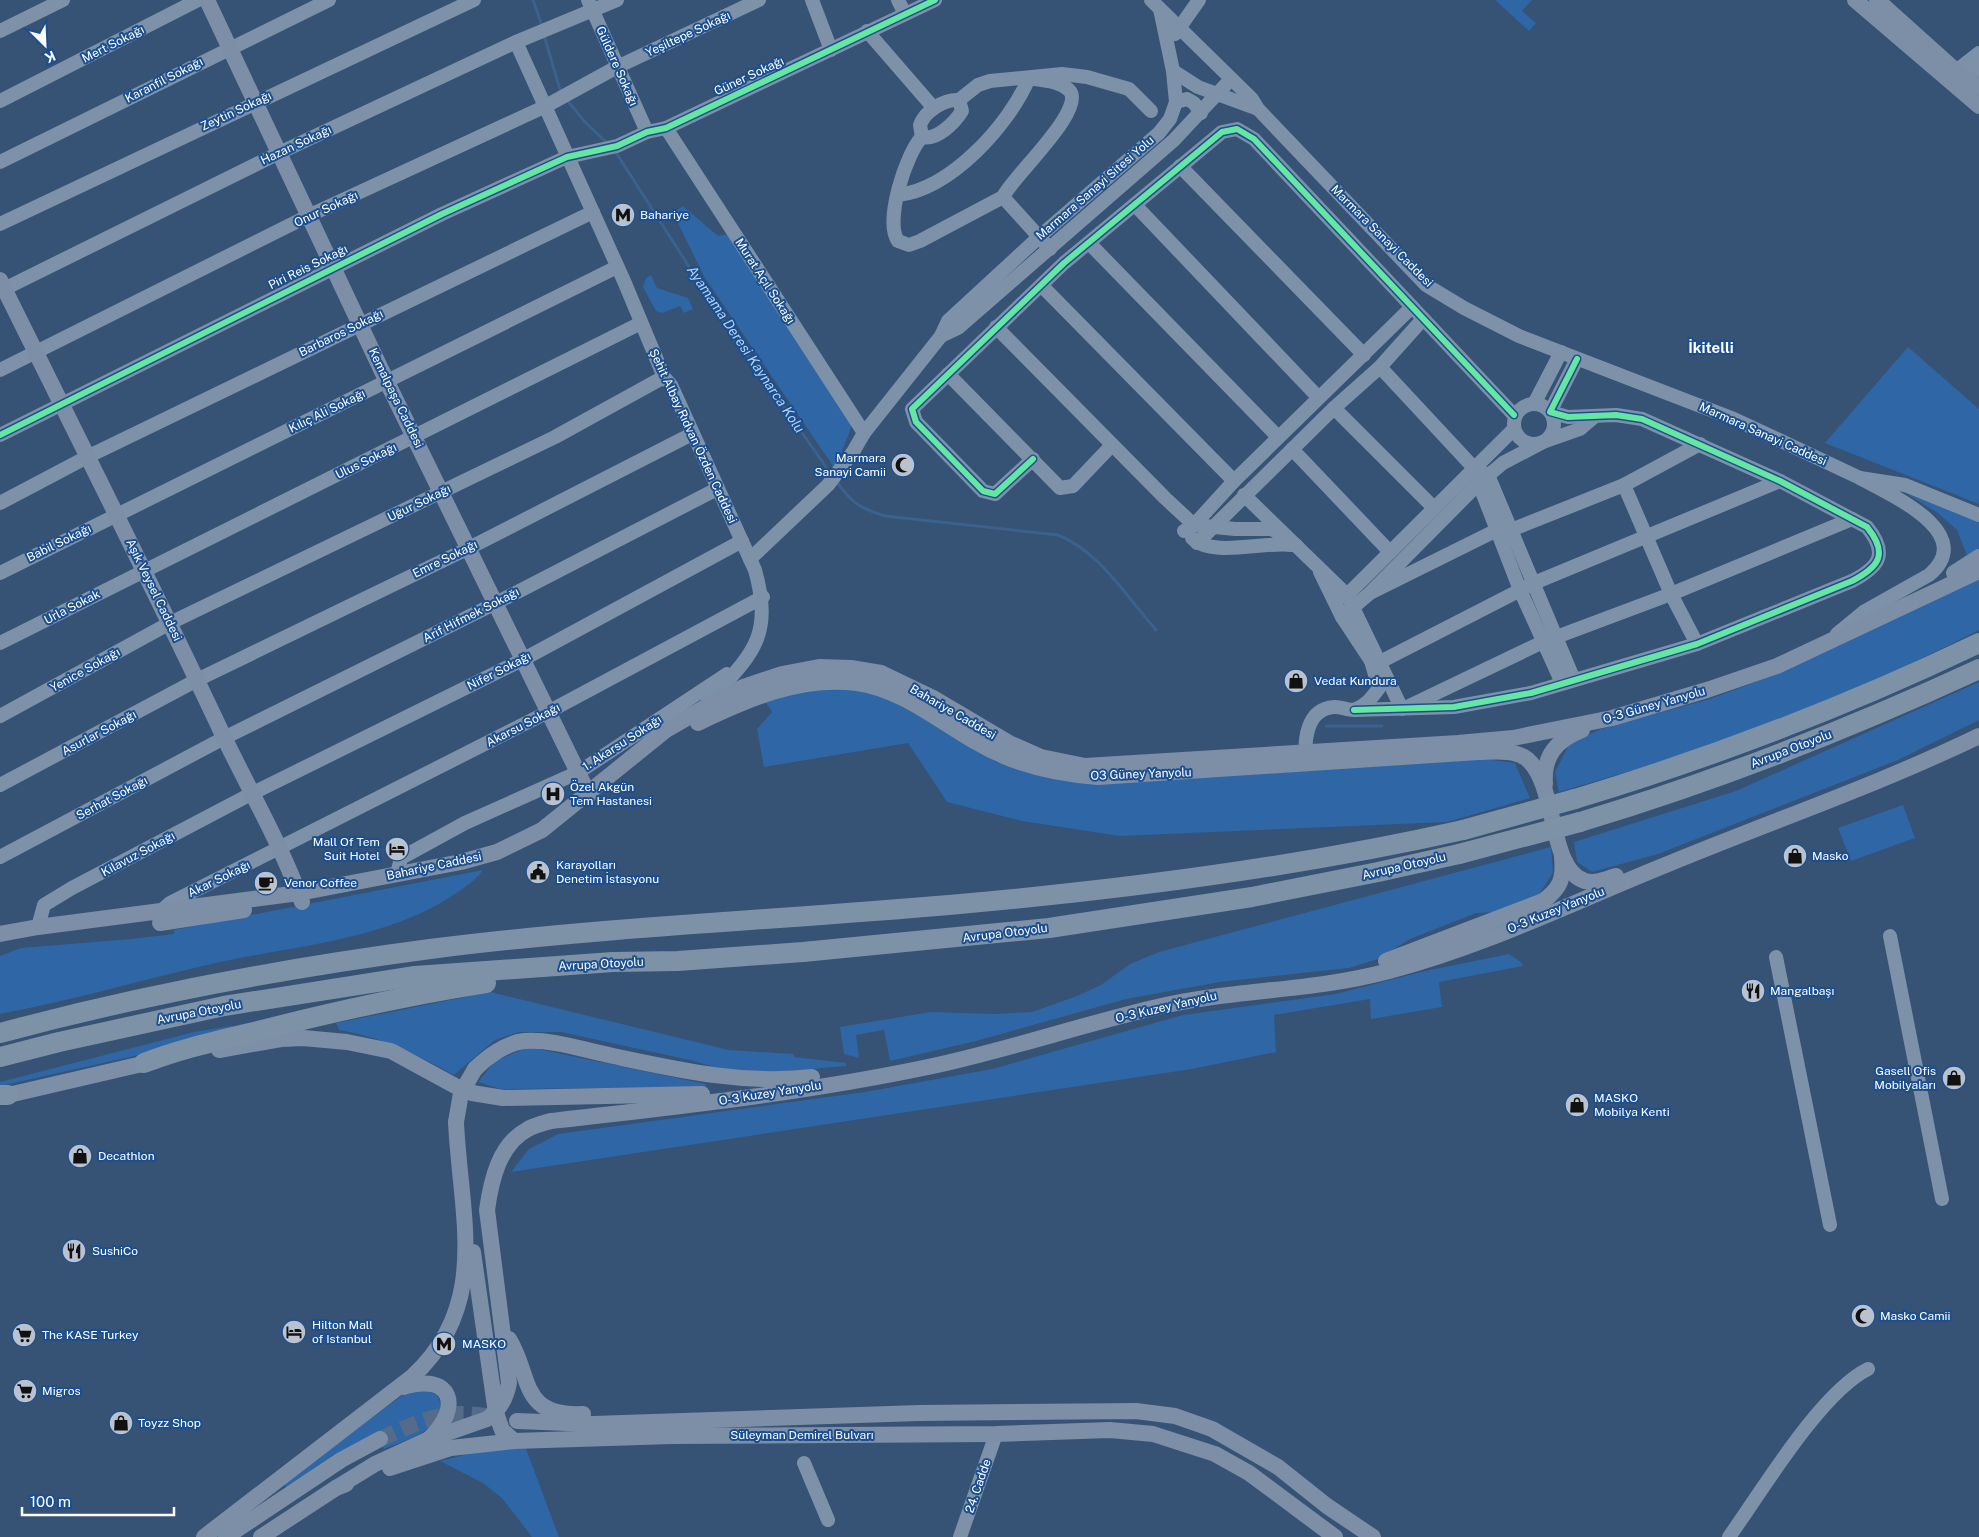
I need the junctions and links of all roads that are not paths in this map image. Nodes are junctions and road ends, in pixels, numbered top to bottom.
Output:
1 (62, 0) edge
2 (198, 0) edge
3 (206, 0) edge
4 (329, 0) edge
5 (474, 0) edge
6 (617, 0) edge
7 (759, 0) edge
8 (812, 0) edge
9 (898, 0) edge
10 (934, 0) edge
11 (1200, 0) edge
12 (1854, 0) edge
13 (1877, 0) edge
14 (1155, 4) edge
15 (591, 6) edge
16 (905, 14) junction
17 (1180, 28) junction
18 (0, 31) edge
19 (867, 32) junction
20 (516, 42) junction
21 (1166, 45) junction
22 (229, 48) junction
23 (831, 50) junction
24 (1979, 53) edge
25 (617, 68) junction
26 (1968, 68) edge
27 (1173, 71) junction
28 (1029, 78) junction
29 (1231, 78) junction
30 (1979, 87) edge
31 (1218, 94) junction
32 (959, 100) junction
33 (0, 101) edge
34 (255, 102) junction
35 (1176, 102) junction
36 (1979, 106) edge
37 (544, 107) junction
38 (933, 109) junction
39 (1258, 109) junction
40 (1151, 111) dead end
41 (1201, 113) junction
42 (666, 128) junction
43 (647, 132) junction
44 (922, 137) junction
45 (279, 153) junction
46 (567, 157) junction
47 (0, 162) edge
48 (1180, 166) junction
49 (898, 194) junction
50 (1002, 197) junction
51 (1135, 204) junction
52 (593, 212) junction
53 (308, 216) junction
54 (0, 224) edge
55 (1039, 237) junction
56 (1090, 244) junction
57 (1050, 249) junction
58 (333, 267) junction
59 (617, 267) junction
60 (1042, 286) junction
61 (2, 287) edge
62 (1412, 307) junction
63 (1423, 319) junction
64 (641, 323) junction
65 (360, 324) junction
66 (996, 327) junction
67 (941, 336) junction
68 (35, 352) junction
69 (1561, 352) junction
70 (1364, 355) junction
71 (1577, 359) junction
72 (1380, 367) junction
73 (0, 370) edge
74 (948, 374) junction
75 (664, 377) junction
76 (387, 382) junction
77 (1318, 397) junction
78 (61, 404) junction
79 (1534, 404) junction
80 (1334, 408) junction
81 (1550, 412) junction
82 (1594, 417) junction
83 (1514, 422) junction
84 (864, 433) junction
85 (692, 434) junction
86 (0, 435) edge
87 (1278, 437) junction
88 (414, 438) junction
89 (1543, 442) junction
90 (1700, 444) junction
91 (1112, 445) junction
92 (1292, 449) junction
93 (89, 456) junction
94 (1033, 459) junction
95 (1474, 468) junction
96 (1860, 478) junction
97 (1483, 480) junction
98 (1234, 481) junction
99 (1780, 481) junction
100 (1624, 486) junction
101 (717, 489) junction
102 (441, 493) junction
103 (1244, 495) junction
104 (0, 503) edge
105 (1434, 508) junction
106 (118, 514) junction
107 (1979, 515) edge
108 (1852, 518) junction
109 (1189, 528) junction
110 (1213, 528) junction
111 (1504, 530) junction
112 (1648, 536) junction
113 (742, 541) junction
114 (1197, 543) junction
115 (1296, 545) junction
116 (469, 548) junction
117 (1390, 552) junction
118 (1979, 557) edge
119 (750, 559) junction
120 (1317, 564) junction
121 (143, 571) junction
122 (1979, 571) edge
123 (0, 573) edge
124 (1534, 583) junction
125 (1520, 590) junction
126 (1370, 593) junction
127 (1671, 594) junction
128 (763, 597) junction
129 (1920, 598) junction
130 (1333, 600) junction
131 (1350, 601) junction
132 (494, 604) junction
133 (1342, 617) junction
134 (170, 623) junction
135 (1550, 640) junction
136 (1828, 641) junction
137 (1979, 643) edge
138 (0, 644) edge
139 (1697, 644) junction
140 (522, 660) junction
141 (1376, 662) junction
142 (744, 663) junction
143 (1979, 669) edge
144 (197, 680) junction
145 (1568, 681) junction
146 (704, 708) junction
147 (1402, 709) junction
148 (1354, 710) junction
149 (548, 712) junction
150 (0, 716) edge
151 (1612, 718) junction
152 (1979, 736) edge
153 (224, 738) junction
154 (1306, 758) junction
155 (578, 772) junction
156 (0, 785) edge
157 (1546, 790) junction
158 (253, 793) junction
159 (589, 795) junction
160 (280, 848) junction
161 (1561, 850) junction
162 (0, 858) edge
163 (1671, 862) junction
164 (396, 874) junction
165 (300, 897) junction
166 (159, 913) junction
167 (38, 927) junction
168 (0, 934) edge
169 (1890, 936) dead end
170 (0, 944) edge
171 (1776, 957) dead end
172 (634, 962) junction
173 (180, 990) junction
174 (0, 1021) edge
175 (0, 1033) edge
176 (0, 1057) edge
177 (144, 1062) junction
178 (789, 1092) junction
179 (3, 1096) edge
180 (1942, 1198) dead end
181 (463, 1200) junction
182 (1830, 1225) dead end
183 (501, 1326) junction
184 (1868, 1369) dead end
185 (392, 1391) junction
186 (496, 1413) junction
187 (827, 1415) junction
188 (517, 1422) dead end
189 (996, 1434) junction
190 (380, 1439) tunnel mouth
191 (427, 1440) junction
192 (514, 1441) junction
193 (804, 1463) dead end
194 (336, 1488) junction
195 (828, 1520) dead end
196 (204, 1537) edge
197 (226, 1537) edge
198 (262, 1537) edge
199 (960, 1537) edge
200 (1335, 1537) edge
201 (1373, 1537) edge
202 (1729, 1537) edge

1 - 18 street
2 - 33 street, Mert Sokağı
3 - 22 main road, Kemalpaşa Caddesi
4 - 22 street, Karanfil Sokağı
5 - 34 street, Zeytin Sokağı
6 - 15 street, Hazan Sokağı
7 - 25 street, Yeşiltepe Sokağı
8 - 23 street
9 - 16 street
10 - 16 street, Güner Sokağı
11 - 17 street
12 - 36 main road
13 - 26 main road
14 - 17 street, Marmara Sanayi Caddesi
14 - 21 street
15 - 20 street, Hazan Sokağı
15 - 25 street, Güldere Sokağı
16 - 19 street, Güner Sokağı
17 - 21 street
17 - 29 street, Marmara Sanayi Caddesi
19 - 23 street, Güner Sokağı
19 - 38 street
20 - 37 street
20 - 45 street, Hazan Sokağı
21 - 27 street
22 - 34 main road, Kemalpaşa Caddesi
22 - 47 street, Karanfil Sokağı
23 - 42 street, Güner Sokağı
24 - 26 street
25 - 37 street, Onur Sokağı
25 - 43 street, Güldere Sokağı
26 - 30 main road
27 - 31 street
27 - 35 street
28 - 32 street
28 - 40 street
28 - 49 street
28 - 50 street
29 - 31 street, Marmara Sanayi Sitesi Yolu
29 - 39 street, Marmara Sanayi Caddesi
31 - 39 street
31 - 41 street, Marmara Sanayi Sitesi Yolu
32 - 38 street
32 - 44 street
34 - 45 main road, Kemalpaşa Caddesi
34 - 54 street, Zeytin Sokağı
35 - 41 street
35 - 55 street, Marmara Sanayi Sitesi Yolu
37 - 46 street, Şehit Albay Rıdvan Özden Caddesi
37 - 53 street, Onur Sokağı
38 - 44 street
39 - 69 street, Marmara Sanayi Caddesi
41 - 57 street, Marmara Sanayi Sitesi Yolu
42 - 43 street, Güner Sokağı
42 - 84 street, Murat Açıl Sokağı
43 - 46 street, Güner Sokağı
44 - 49 street
45 - 53 main road, Kemalpaşa Caddesi
45 - 61 street, Hazan Sokağı
46 - 52 street, Şehit Albay Rıdvan Özden Caddesi
46 - 58 street, Piri Reis Sokağı
48 - 51 street
48 - 62 street
48 - 70 street
49 - 50 street
50 - 55 street
51 - 56 street
51 - 77 street
52 - 59 street, Şehit Albay Rıdvan Özden Caddesi
52 - 65 street, Barbaros Sokağı
53 - 58 main road, Kemalpaşa Caddesi
53 - 68 street, Onur Sokağı
55 - 57 street
55 - 67 street, Marmara Sanayi Sitesi Yolu
56 - 60 street
56 - 87 street
57 - 67 street, Marmara Sanayi Sitesi Yolu
58 - 65 main road, Kemalpaşa Caddesi
58 - 78 street, Piri Reis Sokağı
59 - 64 street, Şehit Albay Rıdvan Özden Caddesi
59 - 76 street, Kılıç Ali Sokağı
60 - 66 street
60 - 98 street
61 - 68 main road, Aşık Veysel Caddesi
62 - 63 street
62 - 70 street
63 - 72 street
63 - 83 street
64 - 75 street, Şehit Albay Rıdvan Özden Caddesi
64 - 88 street, Ulus Sokağı
65 - 76 main road, Kemalpaşa Caddesi
65 - 93 street, Barbaros Sokağı
66 - 74 street
66 - 91 street
67 - 84 street, Marmara Sanayi Sitesi Yolu
68 - 73 street, Onur Sokağı
68 - 78 main road, Aşık Veysel Caddesi
69 - 71 street, Marmara Sanayi Caddesi
69 - 79 street
70 - 77 street
71 - 81 street
71 - 96 street, Marmara Sanayi Caddesi
72 - 80 street
72 - 95 street
74 - 94 street
74 - 94 street
75 - 85 street, Şehit Albay Rıdvan Özden Caddesi
75 - 102 street, Uğur Sokağı
76 - 88 main road, Kemalpaşa Caddesi
76 - 106 street, Kılıç Ali Sokağı
77 - 87 street
78 - 86 street, Piri Reis Sokağı
78 - 93 main road, Aşık Veysel Caddesi
79 - 81 street
79 - 83 street
80 - 92 street
80 - 105 street
81 - 82 street
81 - 89 street
82 - 89 street
82 - 90 street
83 - 89 street
83 - 95 street
84 - 119 street, Marmara Sanayi Sitesi Yolu
85 - 101 street, Şehit Albay Rıdvan Özden Caddesi
85 - 116 street, Emre Sokağı
87 - 98 street
88 - 102 main road, Kemalpaşa Caddesi
88 - 121 street, Ulus Sokağı
89 - 97 street
90 - 99 street
90 - 100 street
91 - 94 street
91 - 109 street
92 - 103 street
92 - 117 street
93 - 104 street, Barbaros Sokağı
93 - 106 main road, Aşık Veysel Caddesi
95 - 97 street
95 - 105 street
96 - 107 street, Marmara Sanayi Caddesi
96 - 136 street, Marmara Sanayi Caddesi
97 - 111 street
97 - 126 street
98 - 109 street
99 - 108 street
99 - 112 street
100 - 111 street
100 - 112 street
101 - 113 street, Şehit Albay Rıdvan Özden Caddesi
101 - 132 street, Arif Hifmek Sokağı
102 - 116 main road, Kemalpaşa Caddesi
102 - 134 street, Uğur Sokağı
103 - 110 street
103 - 115 street
105 - 117 street
106 - 121 main road, Aşık Veysel Caddesi
106 - 123 street, Babil Sokağı
108 - 127 street
108 - 139 street
109 - 110 street
109 - 114 street
110 - 114 street
110 - 115 street
111 - 124 street
111 - 125 street
111 - 126 street
112 - 124 street
112 - 127 street
113 - 119 street, Şehit Albay Rıdvan Özden Caddesi
113 - 140 street, Nifer Sokağı
114 - 115 street
115 - 120 street
116 - 132 main road, Kemalpaşa Caddesi
116 - 144 street, Emre Sokağı
117 - 131 street
118 - 129 main road
119 - 128 street, Şehit Albay Rıdvan Özden Caddesi
120 - 130 street
120 - 131 street
121 - 134 main road, Aşık Veysel Caddesi
121 - 138 street, Urla Sokak
122 - 129 main road, O-3 Güney Yanyolu
124 - 125 street
124 - 135 street
125 - 135 street
125 - 141 street
126 - 131 street
127 - 135 street
127 - 139 street
128 - 142 street, Şehit Albay Rıdvan Özden Caddesi
128 - 149 street, Akarsu Sokağı
129 - 136 main road, O-3 Güney Yanyolu
130 - 131 street
130 - 133 street
131 - 133 street
131 - 141 street
132 - 140 main road, Kemalpaşa Caddesi
132 - 153 street, Arif Hifmek Sokağı
133 - 141 street
134 - 144 main road, Aşık Veysel Caddesi
134 - 150 street, Yenice Sokağı
135 - 145 street
135 - 147 street
136 - 151 main road, O-3 Güney Yanyolu
137 - 173 highway, Avrupa Otoyolu, bridge
139 - 145 street
140 - 149 main road, Kemalpaşa Caddesi
140 - 158 street, Nifer Sokağı
141 - 147 street
141 - 148 street
142 - 146 street, Şehit Albay Rıdvan Özden Caddesi
142 - 155 street, 1. Akarsu Sokağı
143 - 172 highway, Avrupa Otoyolu, bridge
144 - 153 main road, Aşık Veysel Caddesi
144 - 156 street, Asurlar Sokağı
145 - 147 street
146 - 154 main road, Bahariye Caddesi
146 - 159 main road, Bahariye Caddesi
147 - 148 street
148 - 154 street
149 - 155 main road, Kemalpaşa Caddesi
149 - 160 street, Akarsu Sokağı
151 - 154 main road, O-3 Güney Yanyolu
151 - 157 main road
152 - 163 main road, O-3 Kuzey Yanyolu
153 - 158 main road, Aşık Veysel Caddesi
153 - 162 street, Serhat Sokağı
154 - 157 main road
154 - 165 main road, O3 Güney Yanyolu
155 - 159 main road, Kemalpaşa Caddesi
155 - 164 street, 1. Akarsu Sokağı
157 - 161 main road
158 - 160 main road, Aşık Veysel Caddesi
158 - 167 street, Kilavuz Sokağı
159 - 164 main road, Bahariye Caddesi
160 - 165 main road, Aşık Veysel Caddesi
160 - 166 street, Akar Sokağı
161 - 163 main road
161 - 181 main road, O-3 Kuzey Yanyolu, bridge
163 - 178 main road, O-3 Kuzey Yanyolu
164 - 165 main road, Bahariye Caddesi
165 - 166 main road, Bahariye Caddesi
165 - 170 main road
166 - 167 main road, Bahariye Caddesi
167 - 168 main road, Bahariye Caddesi
169 - 180 street
171 - 182 street
172 - 176 highway, Avrupa Otoyolu
172 - 177 highway
173 - 174 highway
173 - 175 highway, Avrupa Otoyolu
177 - 178 main road
177 - 179 main road
178 - 183 main road, O-3 Kuzey Yanyolu
181 - 185 main road
181 - 186 main road
183 - 186 main road, O-3 Kuzey Yanyolu
183 - 187 main road
184 - 202 street
185 - 191 main road
185 - 196 main road
186 - 191 main road
186 - 192 main road
187 - 188 main road, Süleyman Demirel Bulvarı
187 - 201 main road, Süleyman Demirel Bulvarı
189 - 192 main road, Süleyman Demirel Bulvarı
189 - 199 street, 24. Cadde
189 - 200 main road, Süleyman Demirel Bulvarı
190 - 197 main road
191 - 194 main road
192 - 194 main road, Süleyman Demirel Bulvarı
193 - 195 street
194 - 198 main road, Süleyman Demirel Bulvarı

